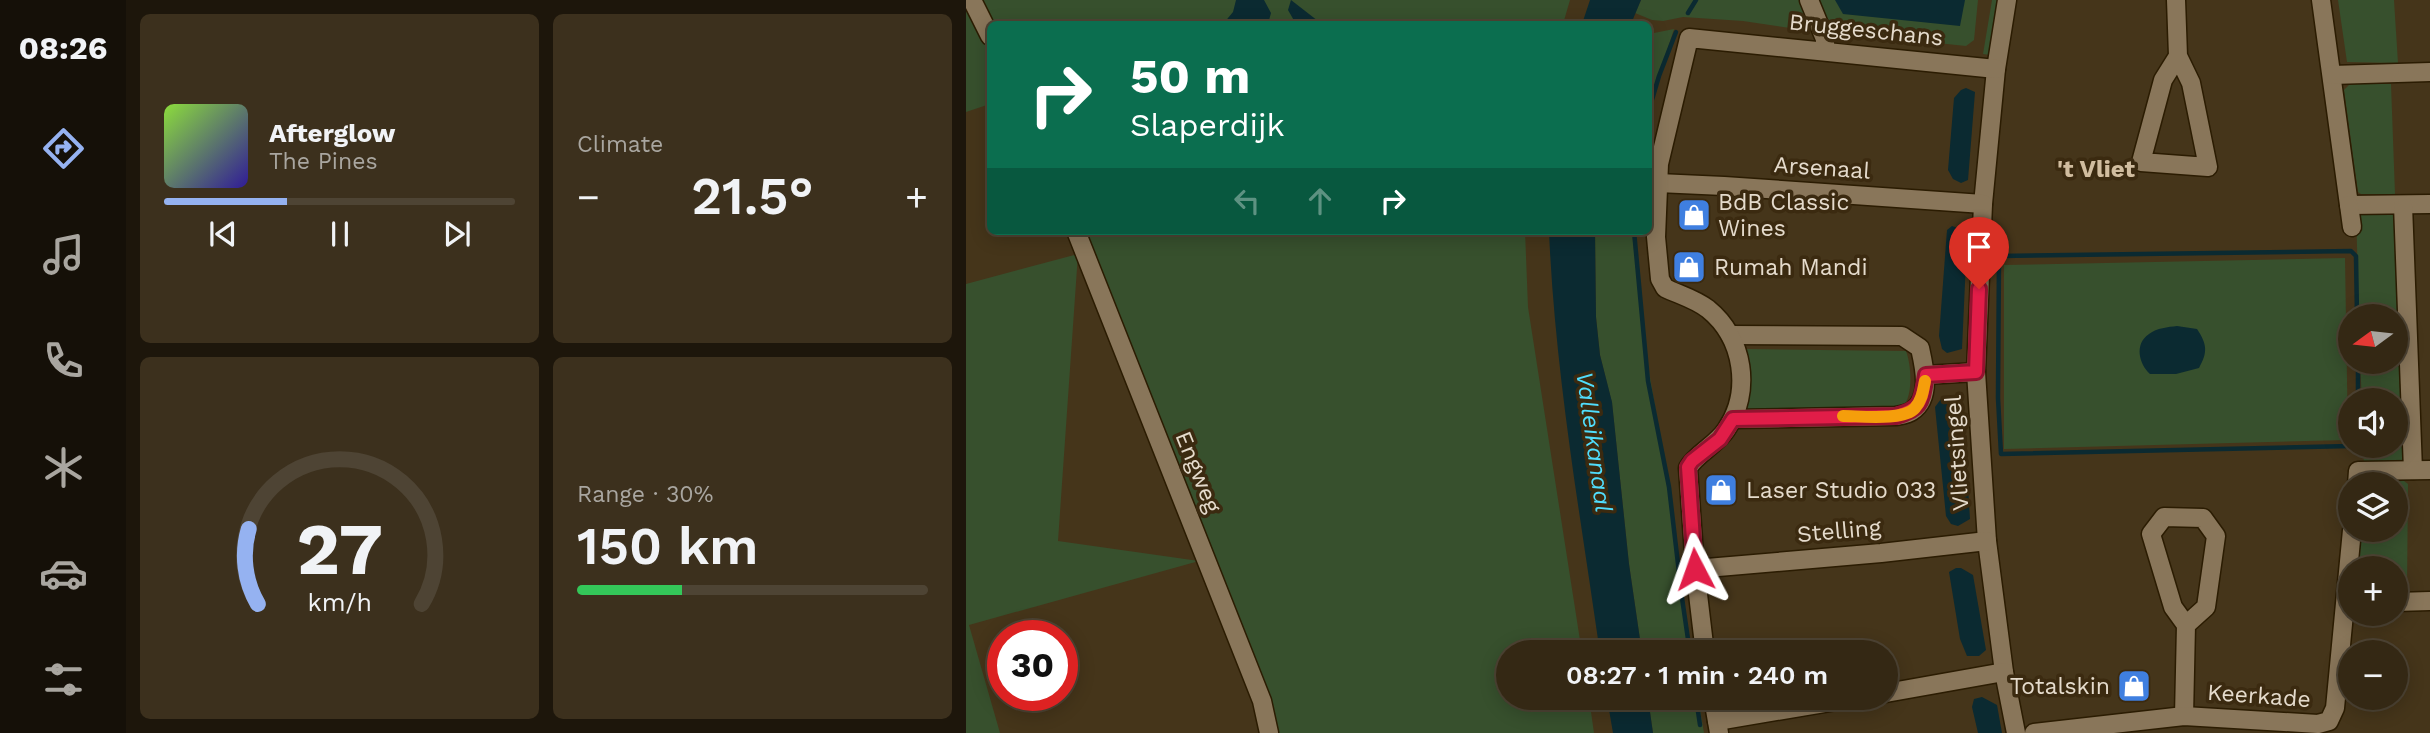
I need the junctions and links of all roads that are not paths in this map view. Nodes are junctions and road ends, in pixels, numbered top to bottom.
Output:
1 (972, 0) edge
2 (1809, 0) edge
3 (2007, 0) edge
4 (2176, 0) edge
5 (2321, 0) edge
6 (987, 30) edge
7 (1825, 50) junction
8 (2178, 55) junction
9 (1996, 69) junction
10 (2430, 72) edge
11 (2332, 75) junction
12 (1658, 183) junction
13 (1983, 204) junction
14 (2430, 204) edge
15 (2349, 205) junction
16 (2403, 205) junction
17 (2352, 228) dead end
18 (1078, 235) edge
19 (1730, 335) junction
20 (1976, 372) junction
21 (1926, 375) junction
22 (1733, 419) junction
23 (2422, 470) edge
24 (2358, 472) edge
25 (1987, 541) junction
26 (1695, 569) junction
27 (2430, 601) edge
28 (2408, 602) edge
29 (2186, 625) junction
30 (2345, 626) edge
31 (1703, 640) edge
32 (2004, 672) junction
33 (1898, 691) edge
34 (1798, 710) edge
35 (2184, 716) junction
36 (1718, 727) edge
37 (1269, 733) edge
38 (2016, 733) edge
39 (2034, 733) edge

1 - 6 street
2 - 7 street
3 - 9 street, Vlietsingel
4 - 8 street
5 - 11 street
7 - 9 street, Bruggeschans
7 - 12 street, Bruggeschans
8 - 8 street
9 - 13 street, Vlietsingel
10 - 11 street
11 - 15 street
12 - 13 street, Arsenaal
12 - 19 street
13 - 20 street, Vlietsingel
14 - 16 street
15 - 16 street
15 - 17 street
16 - 23 street
18 - 37 street, Engweg
19 - 21 street
19 - 22 street
20 - 21 street
20 - 25 street, Vlietsingel
21 - 22 street
22 - 26 street
23 - 24 street
25 - 26 street, Stelling
25 - 32 street, Vlietsingel
26 - 31 street
27 - 28 street
29 - 29 street
29 - 35 street
30 - 35 street, Keerkade
32 - 33 street
32 - 38 street, Vlietsingel
34 - 36 street
35 - 39 street, Keerkade

